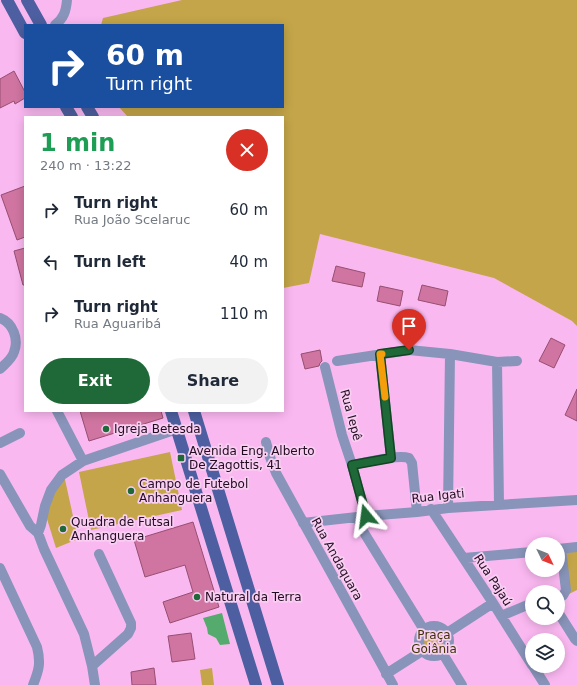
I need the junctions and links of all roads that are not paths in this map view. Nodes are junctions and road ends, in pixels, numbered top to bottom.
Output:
1 (7, 0) edge
2 (27, 0) edge
3 (67, 0) edge
4 (40, 24) edge
5 (56, 24) edge
6 (24, 32) edge
7 (0, 318) edge
8 (380, 354) junction
9 (450, 354) junction
10 (337, 361) dead end
11 (517, 361) dead end
12 (497, 362) junction
13 (325, 367) dead end
14 (0, 369) edge
15 (58, 412) edge
16 (171, 412) edge
17 (194, 412) edge
18 (177, 429) junction
19 (20, 432) dead end
20 (200, 432) junction
21 (266, 442) dead end
22 (0, 443) edge
23 (391, 458) junction
24 (83, 461) junction
25 (352, 465) junction
26 (0, 474) edge
27 (577, 500) edge
28 (499, 504) junction
29 (448, 508) junction
30 (431, 509) junction
31 (416, 512) junction
32 (361, 516) junction
33 (303, 523) junction
34 (38, 533) junction
35 (577, 547) edge
36 (565, 548) edge
37 (525, 553) edge
38 (99, 554) dead end
39 (464, 558) junction
40 (0, 568) edge
41 (564, 577) edge
42 (565, 592) edge
43 (493, 603) junction
44 (525, 606) edge
45 (501, 616) junction
46 (565, 624) edge
47 (424, 630) junction
48 (447, 634) junction
49 (577, 641) edge
50 (422, 651) junction
51 (443, 654) junction
52 (525, 655) edge
53 (92, 666) junction
54 (537, 673) edge
55 (386, 674) junction
56 (33, 685) edge
57 (95, 685) edge
58 (256, 685) edge
59 (278, 685) edge
60 (393, 685) edge
61 (462, 685) edge
62 (545, 685) edge

1 - 6 main road
2 - 4 main road
3 - 5 street
7 - 14 street
8 - 9 street
8 - 10 street
8 - 23 street
9 - 12 street
9 - 29 street
11 - 12 street
12 - 28 street
13 - 25 street, Rua Iepê
15 - 24 street
16 - 18 main road
17 - 20 main road
18 - 20 main road
18 - 24 street
18 - 58 main road
19 - 22 street
20 - 59 main road
21 - 33 street, Rua Andaquara
23 - 25 street
23 - 31 street
24 - 34 street
25 - 32 street, Rua Iepê
26 - 34 street
27 - 28 street, Rua Igati
28 - 29 street, Rua Igati
29 - 30 street, Rua Igati
30 - 31 street, Rua Igati
30 - 39 street, Rua Pajaú
31 - 32 street, Rua Igati
32 - 33 street, Rua Igati
32 - 47 street, Rua Iepê
33 - 55 street, Rua Andaquara
34 - 53 street
35 - 36 street
37 - 39 street
38 - 53 street
39 - 43 street, Rua Pajaú
40 - 56 street
41 - 42 street
43 - 45 street, Rua Pajaú
43 - 48 street
44 - 45 street
45 - 52 street, Rua Pajaú
46 - 49 street
47 - 48 street
47 - 50 street
48 - 51 street
50 - 51 street
50 - 55 street
51 - 61 street
53 - 57 street
54 - 62 street, Rua Pajaú
55 - 60 street, Rua Andaquara

